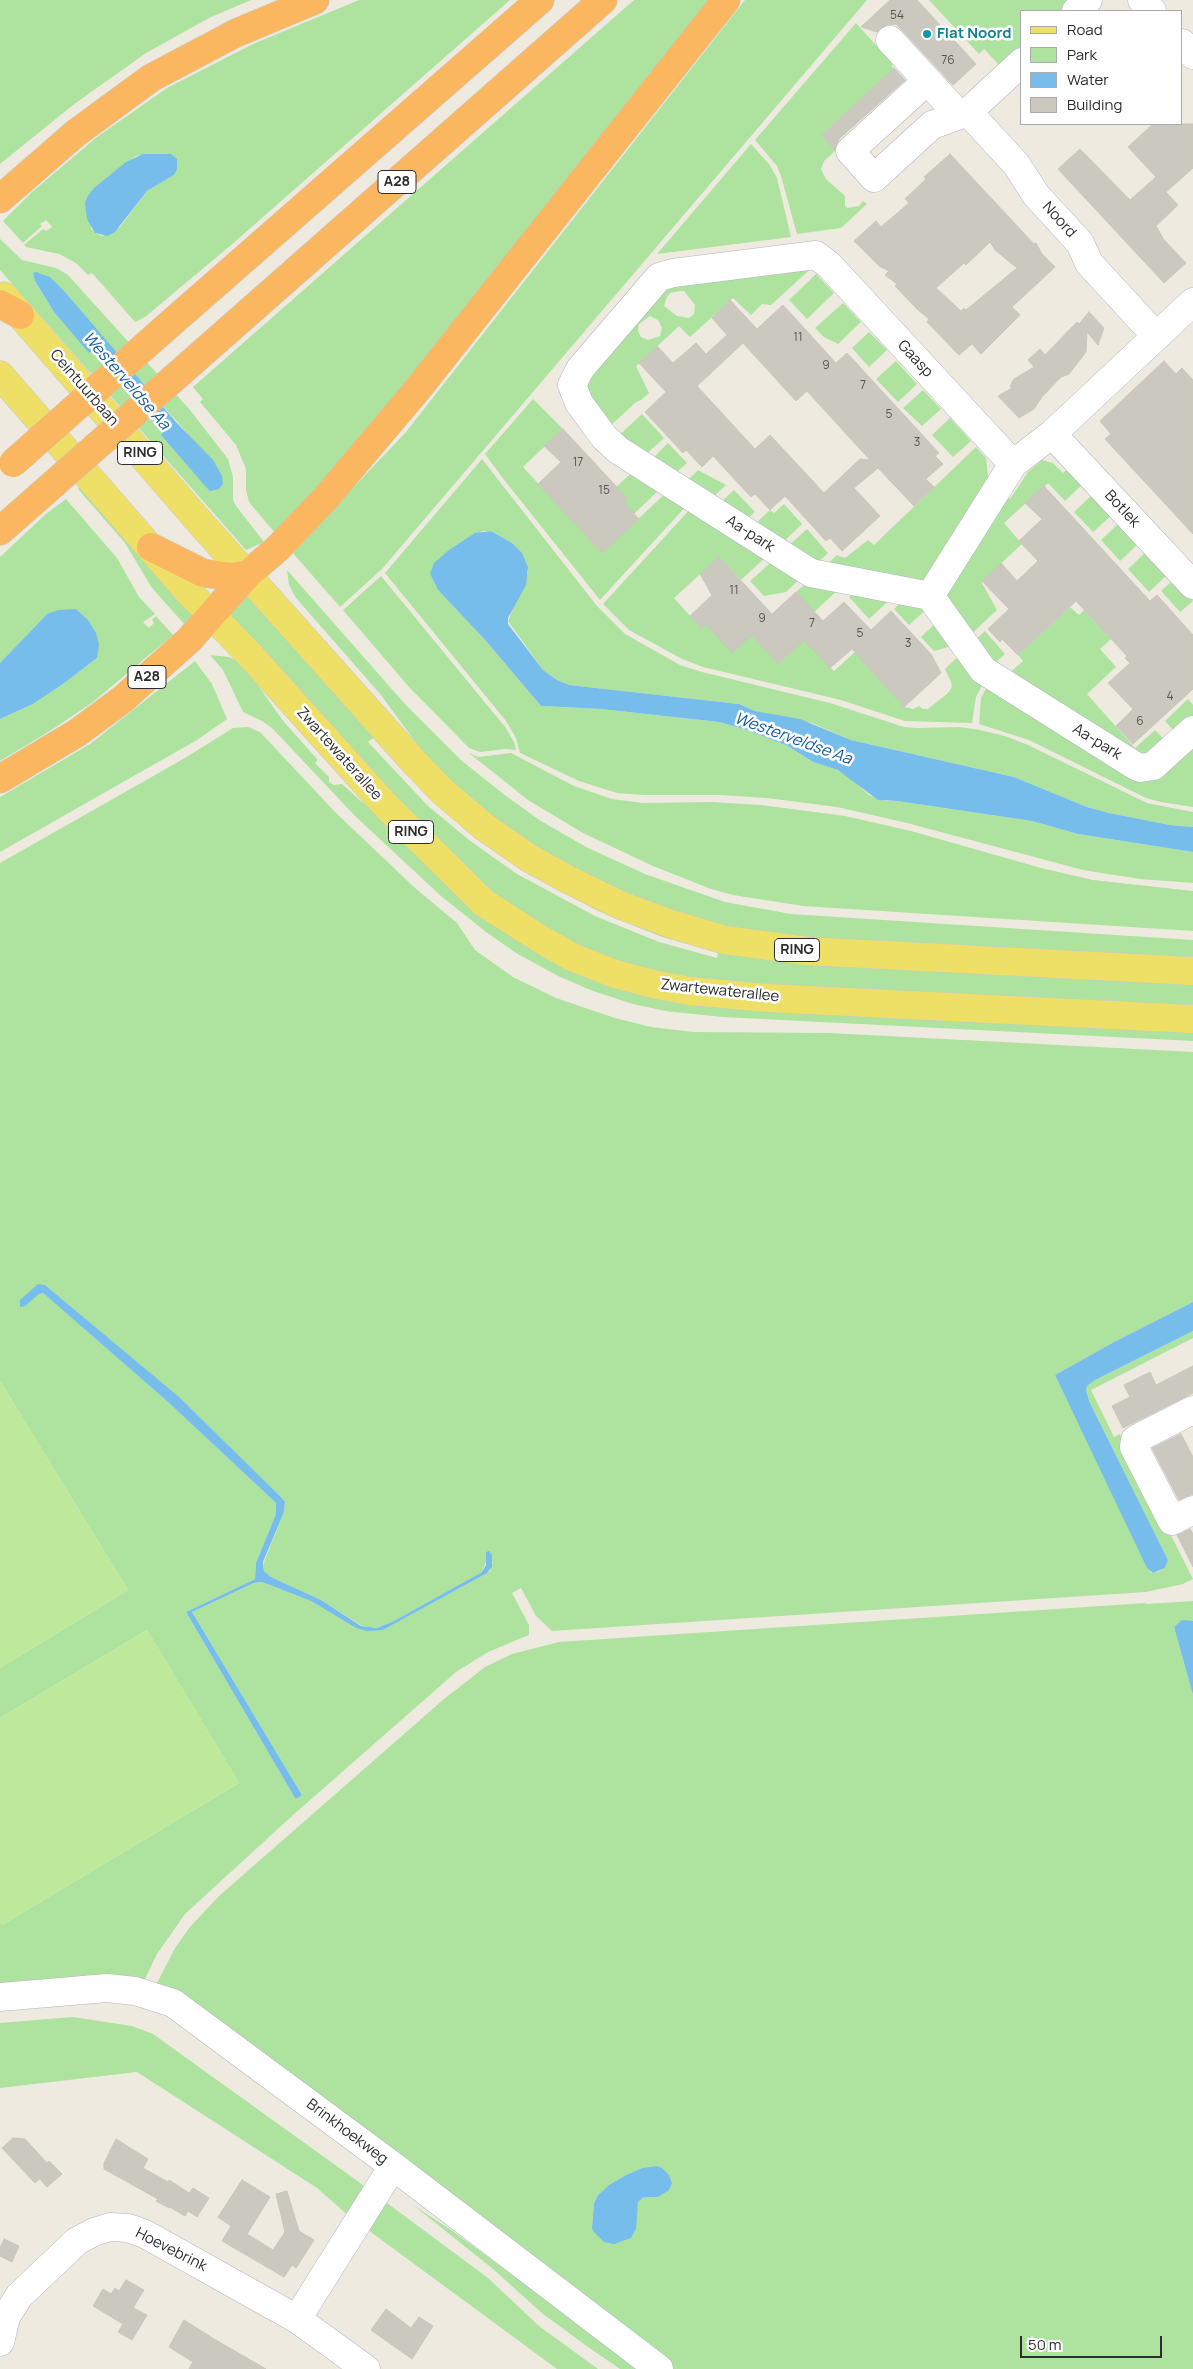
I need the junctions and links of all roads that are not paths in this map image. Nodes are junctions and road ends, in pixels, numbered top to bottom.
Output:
1 (315, 0) edge
2 (540, 0) edge
3 (603, 0) edge
4 (726, 0) edge
5 (1088, 0) edge
6 (1142, 0) edge
7 (1077, 10) edge
8 (1151, 10) edge
9 (890, 40) dead end
10 (1183, 44) edge
11 (1193, 55) edge
12 (1020, 64) edge
13 (918, 89) dead end
14 (963, 114) junction
15 (0, 199) edge
16 (816, 255) joint
17 (0, 292) edge
18 (10, 310) edge
19 (1189, 314) edge
20 (1156, 336) junction
21 (0, 375) edge
22 (1052, 434) junction
23 (1013, 464) junction
24 (6, 468) edge
25 (0, 531) edge
26 (151, 547) junction
27 (248, 574) junction
28 (1193, 585) edge
29 (930, 596) junction
30 (211, 615) junction
31 (1193, 730) edge
32 (0, 779) edge
33 (1193, 971) edge
34 (1193, 1019) edge
35 (1193, 1410) edge
36 (1193, 1510) edge
37 (0, 1997) edge
38 (393, 2166) junction
39 (297, 2319) junction
40 (0, 2342) edge
41 (366, 2369) edge
42 (659, 2369) edge

1 - 15 highway
2 - 24 highway, A28, bridge
3 - 25 highway, A28, bridge
4 - 27 highway, A28
5 - 7 street
6 - 8 street
9 - 14 street, Noord
10 - 11 street
12 - 14 street
13 - 14 street
14 - 20 street, Noord
16 - 23 street, Gaasp
16 - 29 street, Aa-park
17 - 18 main road, Ceintuurbaan / RING
18 - 27 main road, Ceintuurbaan / RING
19 - 20 street
20 - 22 street
21 - 26 main road, RING
22 - 23 street
22 - 28 street, Botlek
23 - 29 street
26 - 27 highway
26 - 30 main road, RING
27 - 30 highway, A28
27 - 33 main road, RING
29 - 31 street, Aa-park
30 - 32 highway, A28
30 - 34 main road, Zwartewaterallee / RING
35 - 36 street
37 - 38 street, Brinkhoekweg
38 - 39 street
38 - 42 street, Brinkhoekweg
39 - 40 street, Hoevebrink
39 - 41 street, Hoevebrink

